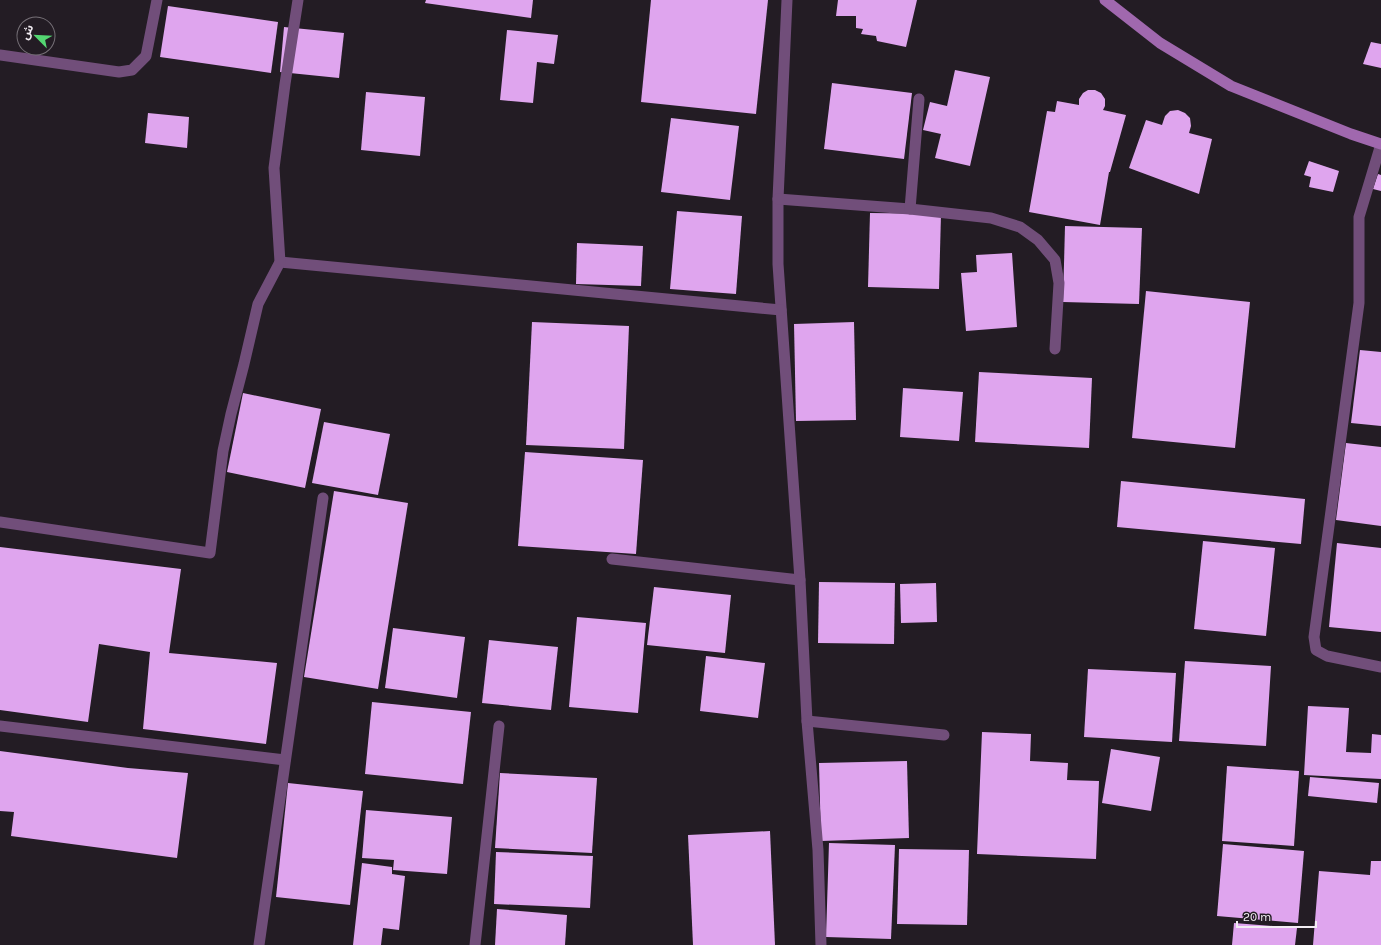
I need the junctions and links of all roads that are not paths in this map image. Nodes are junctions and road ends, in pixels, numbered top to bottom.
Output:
1 (157, 0) edge
2 (298, 0) edge
3 (787, 0) edge
4 (1105, 0) edge
5 (0, 55) edge
6 (919, 99) dead end
7 (1381, 144) edge
8 (778, 199) junction
9 (910, 209) junction
10 (280, 262) junction
11 (781, 310) junction
12 (1055, 349) dead end
13 (323, 498) dead end
14 (0, 522) edge
15 (612, 559) dead end
16 (800, 580) junction
17 (1381, 667) edge
18 (807, 721) junction
19 (0, 726) edge
20 (499, 726) dead end
21 (944, 735) dead end
22 (285, 760) junction
23 (258, 945) edge
24 (475, 945) edge
25 (821, 945) edge

1 - 5 street
2 - 10 street
3 - 8 street
4 - 7 main road
6 - 9 street
7 - 17 street
8 - 9 street
8 - 11 street
9 - 12 street
10 - 11 street
10 - 14 street
11 - 16 street
13 - 22 street
15 - 16 street
16 - 18 street
18 - 21 street
18 - 25 street
19 - 22 street
20 - 24 street
22 - 23 street

